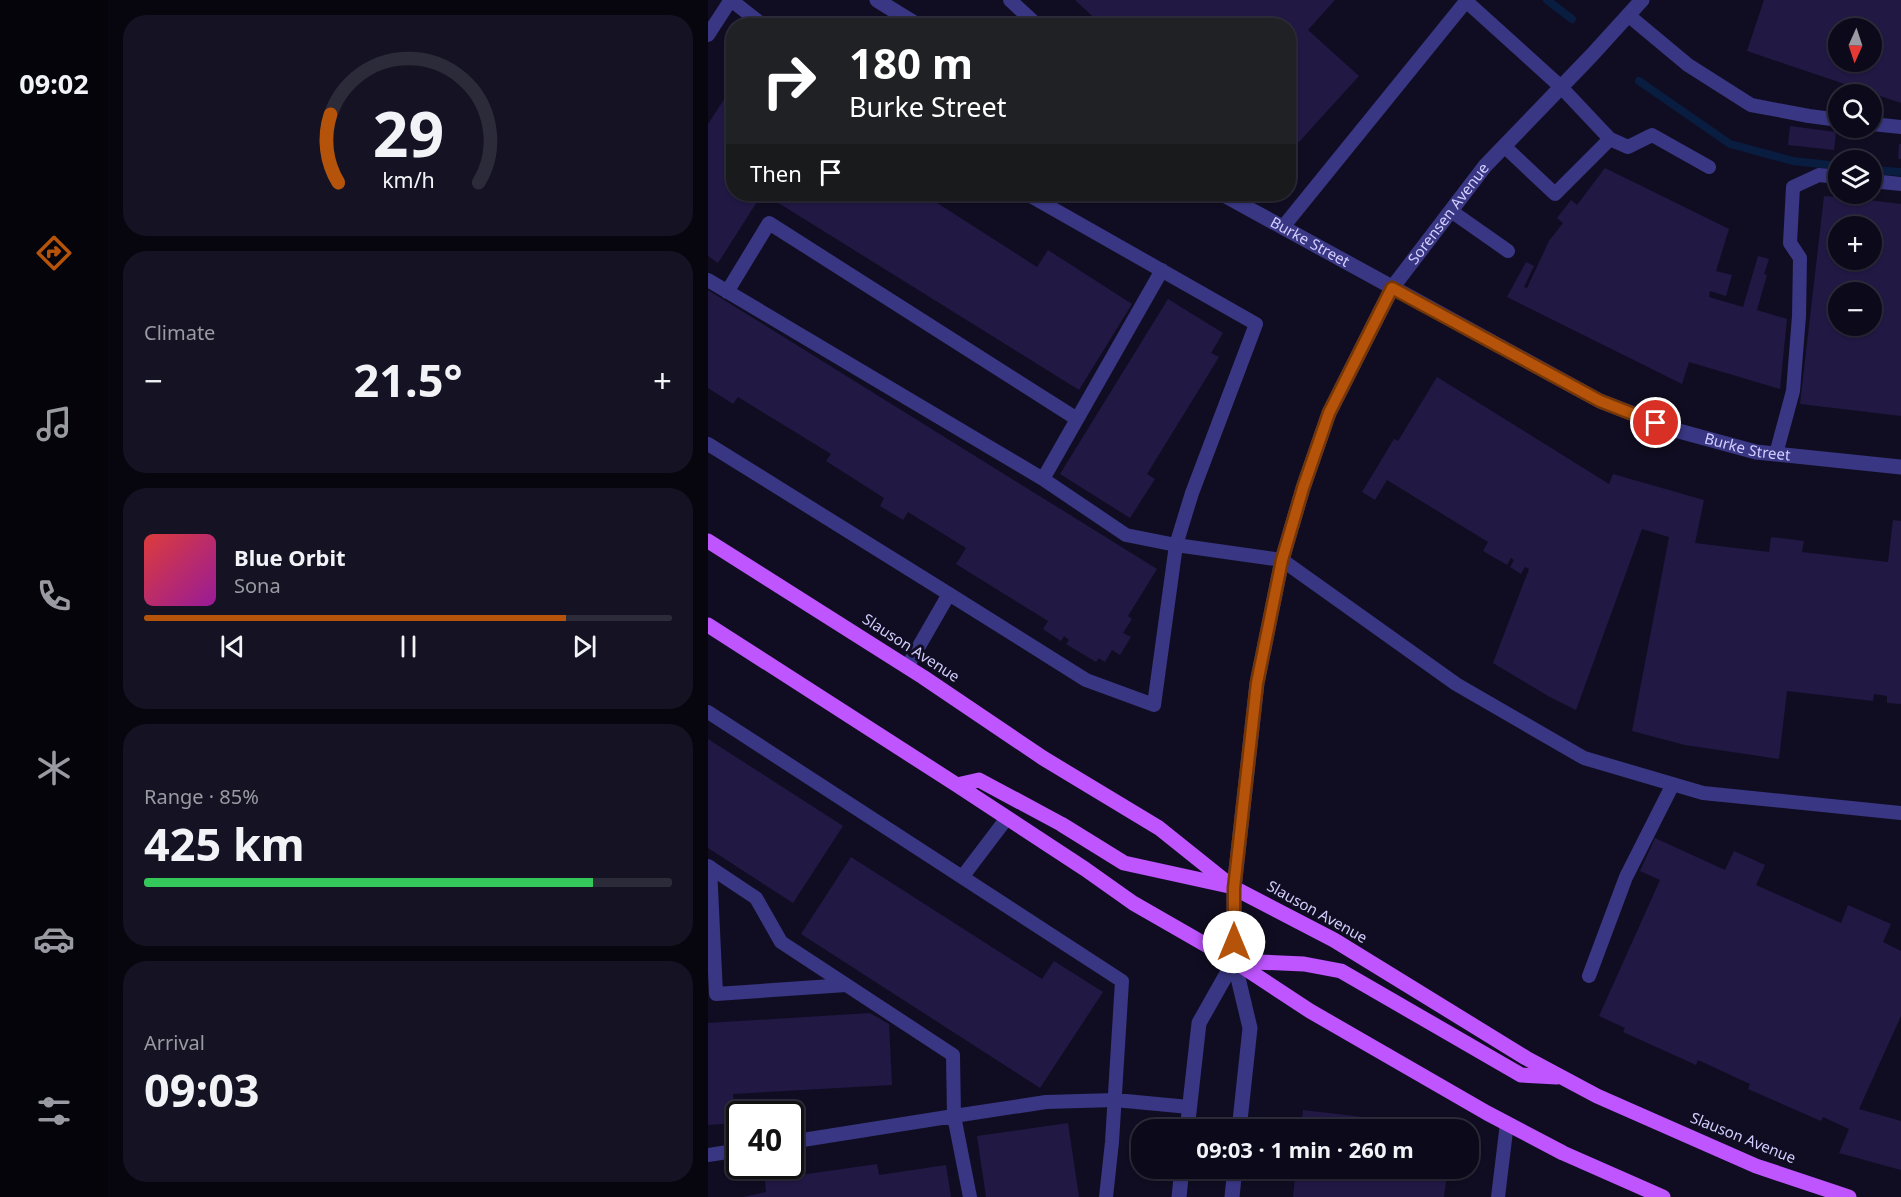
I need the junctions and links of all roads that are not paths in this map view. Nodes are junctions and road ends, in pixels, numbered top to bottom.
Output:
1 (730, 0) edge
2 (877, 0) edge
3 (1010, 0) edge
4 (1642, 0) edge
5 (1466, 1) edge
6 (1628, 15) junction
7 (754, 18) edge
8 (907, 18) edge
9 (1029, 18) edge
10 (708, 34) edge
11 (1561, 87) junction
12 (1828, 119) edge
13 (1882, 125) edge
14 (1901, 127) edge
15 (1610, 139) junction
16 (1504, 146) junction
17 (1709, 167) dead end
18 (1828, 176) edge
19 (1882, 182) edge
20 (1901, 184) edge
21 (1039, 201) edge
22 (1235, 201) edge
23 (1451, 211) junction
24 (1283, 227) junction
25 (1508, 251) dead end
26 (1162, 270) junction
27 (708, 280) edge
28 (1392, 288) junction
29 (727, 292) junction
30 (1077, 419) junction
31 (708, 444) edge
32 (1776, 454) junction
33 (1901, 467) edge
34 (1043, 478) junction
35 (708, 541) edge
36 (1176, 545) junction
37 (1282, 560) junction
38 (949, 594) junction
39 (708, 625) edge
40 (908, 667) junction
41 (708, 711) edge
42 (1673, 784) junction
43 (957, 785) junction
44 (1901, 813) edge
45 (1007, 818) junction
46 (709, 867) edge
47 (963, 876) junction
48 (1234, 888) junction
49 (1234, 961) junction
50 (1589, 976) dead end
51 (846, 985) junction
52 (1562, 1077) junction
53 (1114, 1100) junction
54 (1189, 1107) junction
55 (954, 1116) junction
56 (1188, 1119) edge
57 (1240, 1119) edge
58 (1507, 1123) junction
59 (804, 1140) edge
60 (726, 1152) edge
61 (708, 1155) edge
62 (1181, 1179) edge
63 (1234, 1179) edge
64 (970, 1197) edge
65 (1106, 1197) edge
66 (1179, 1197) edge
67 (1232, 1197) edge
68 (1498, 1197) edge
69 (1663, 1197) edge
70 (1849, 1197) edge

1 - 7 lane
1 - 10 lane
2 - 8 street
3 - 9 lane
4 - 6 street, Sorensen Avenue
5 - 11 lane
5 - 24 lane
6 - 11 street, Sorensen Avenue
6 - 12 lane
11 - 15 lane
11 - 16 street, Sorensen Avenue
13 - 14 lane
15 - 16 lane
15 - 17 lane
16 - 23 street, Sorensen Avenue
18 - 32 lane
19 - 20 lane
21 - 26 lane
22 - 24 street, Burke Street
23 - 25 lane
23 - 28 street, Sorensen Avenue
24 - 28 street, Burke Street
26 - 30 lane
26 - 36 lane
27 - 29 lane
28 - 32 street, Burke Street
28 - 37 street, Sorensen Avenue
29 - 30 lane
29 - 34 lane
30 - 34 lane
31 - 38 lane
32 - 33 street, Burke Street
34 - 36 lane
35 - 40 main road, Slauson Avenue
36 - 37 lane
36 - 38 lane
37 - 42 lane
37 - 48 street, Sorensen Avenue
38 - 40 lane
39 - 43 main road
40 - 48 main road, Slauson Avenue
41 - 47 lane
42 - 44 lane
42 - 50 lane
43 - 45 main road
43 - 48 main road
45 - 47 lane
45 - 49 main road
46 - 51 lane
46 - 51 lane
47 - 53 lane
48 - 49 street, Sorensen Avenue
48 - 52 main road, Slauson Avenue
49 - 52 main road
49 - 54 street, Sorensen Avenue
49 - 57 street, Sorensen Avenue
49 - 58 main road
51 - 55 lane
52 - 70 main road, Slauson Avenue
53 - 54 lane
53 - 55 lane
53 - 65 lane
54 - 56 street, Sorensen Avenue
55 - 59 lane
55 - 64 lane
58 - 68 lane
58 - 69 main road
60 - 61 lane
62 - 66 street
63 - 67 street

